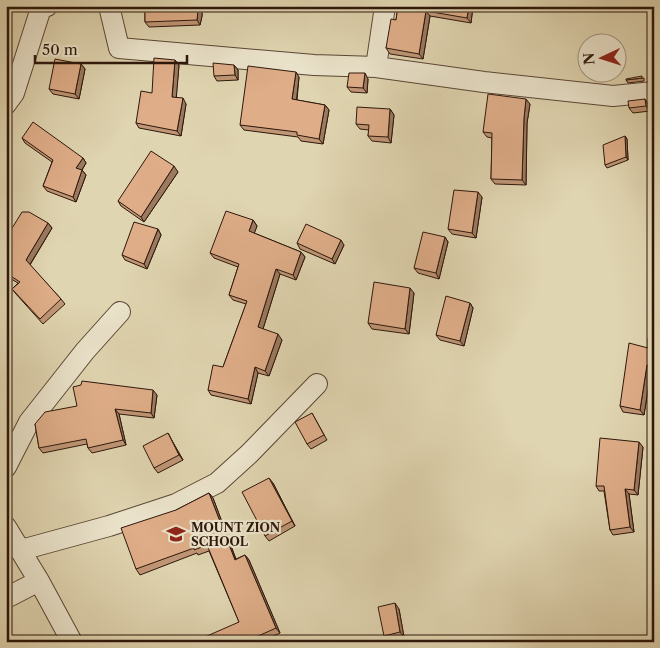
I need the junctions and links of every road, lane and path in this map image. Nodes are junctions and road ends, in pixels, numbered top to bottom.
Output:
1 (47, 6) edge
2 (109, 6) edge
3 (385, 6) edge
4 (376, 66) junction
5 (654, 92) edge
6 (6, 104) edge
7 (120, 312) dead end
8 (317, 384) dead end
9 (6, 467) edge
10 (6, 527) edge
11 (22, 550) junction
12 (39, 581) junction
13 (6, 598) edge
14 (72, 642) edge

1 - 6 street
2 - 4 street
3 - 4 street
4 - 5 street
7 - 9 street
8 - 11 street
10 - 11 street
11 - 12 street
12 - 13 street
12 - 14 street

